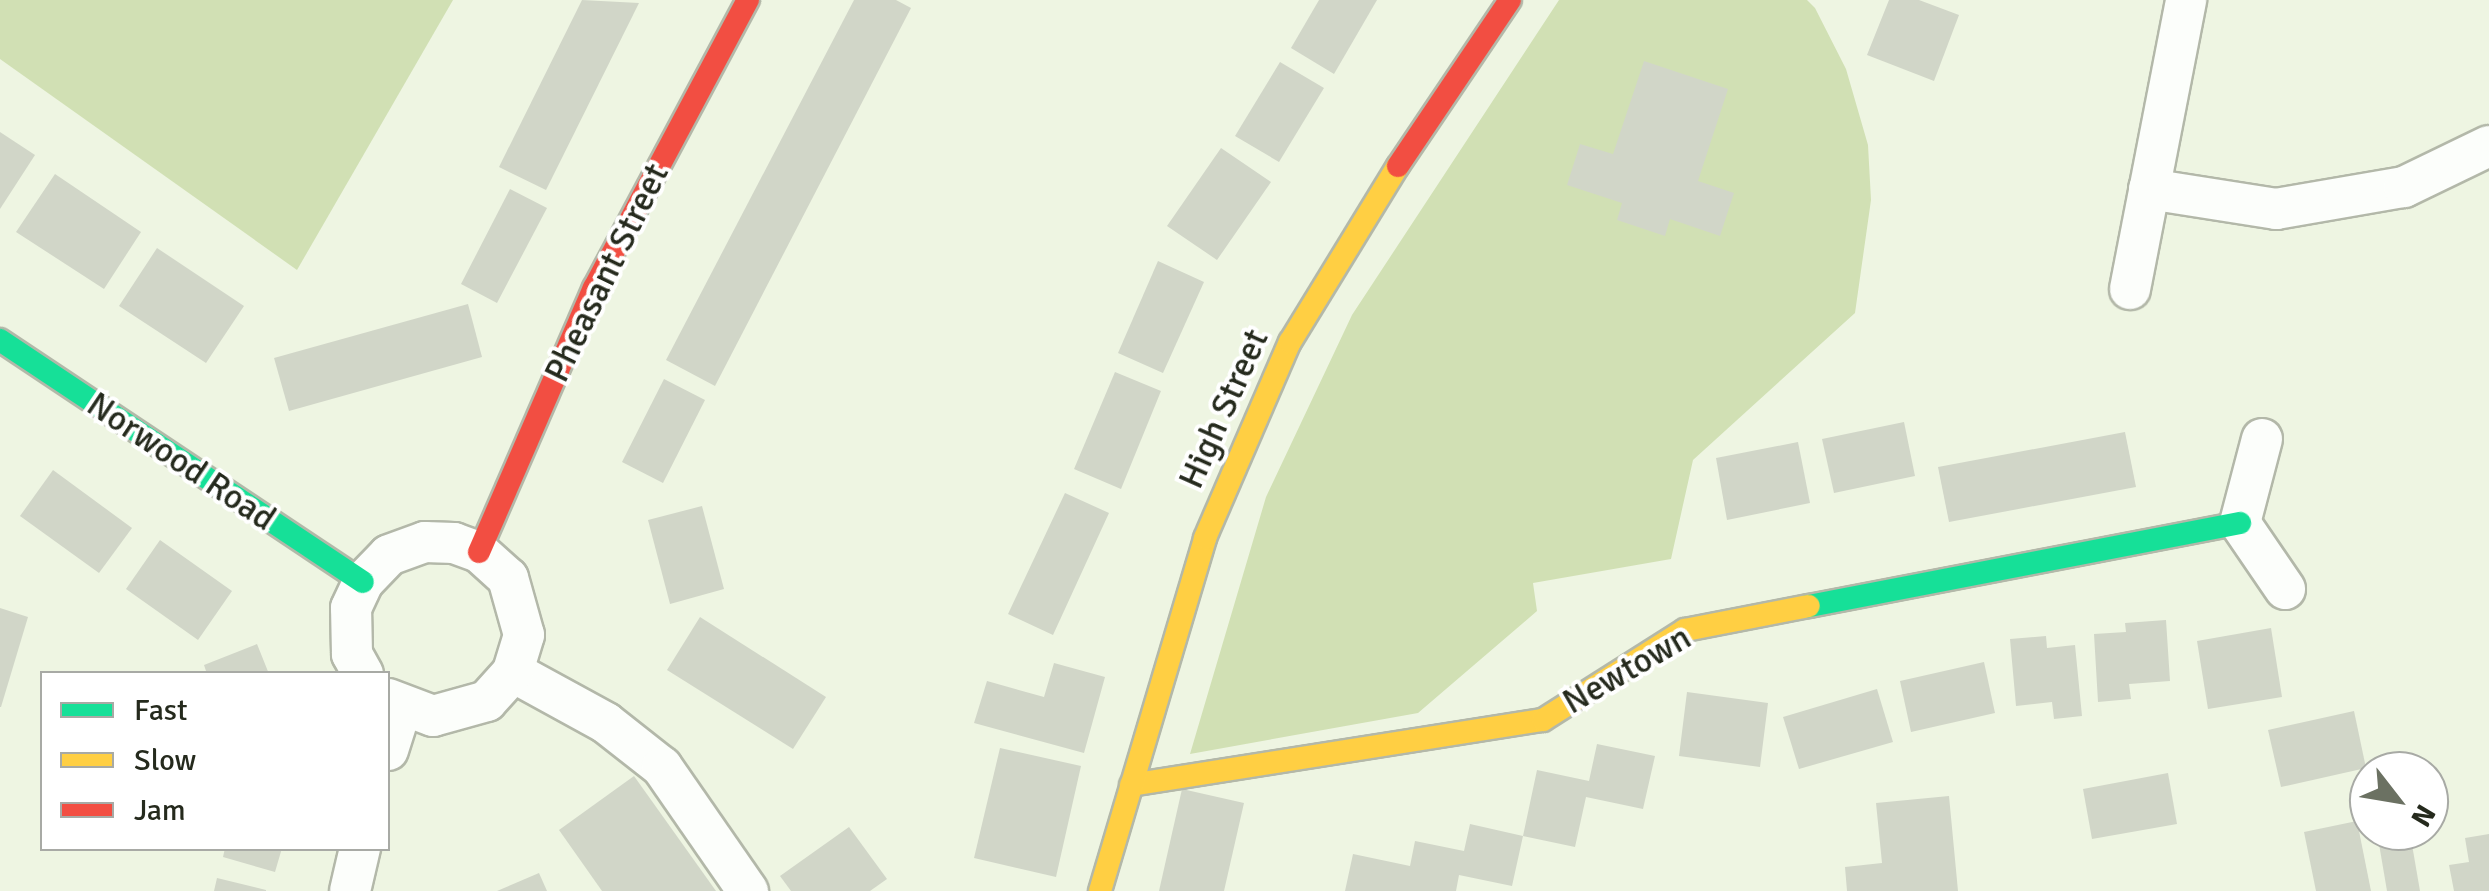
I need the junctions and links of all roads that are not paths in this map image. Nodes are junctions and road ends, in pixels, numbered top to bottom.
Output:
1 (748, 0) edge
2 (1510, 0) edge
3 (2186, 0) edge
4 (2489, 146) edge
5 (2149, 189) junction
6 (2130, 289) dead end
7 (2, 346) edge
8 (2262, 439) dead end
9 (2240, 523) junction
10 (479, 552) junction
11 (363, 582) junction
12 (2284, 589) dead end
13 (362, 671) edge
14 (513, 672) junction
15 (394, 704) edge
16 (390, 735) edge
17 (1131, 785) junction
18 (359, 851) edge
19 (350, 891) edge
20 (748, 891) edge
21 (1100, 891) edge

1 - 10 street, Pheasant Street
2 - 17 street, High Street
3 - 5 street
4 - 5 street
5 - 6 street
7 - 11 street, Norwood Road
8 - 9 street
9 - 12 street
9 - 17 street, Newtown
10 - 11 street
10 - 14 street
11 - 13 street
14 - 15 street
14 - 20 street
15 - 16 street
17 - 21 street, High Street
18 - 19 street

